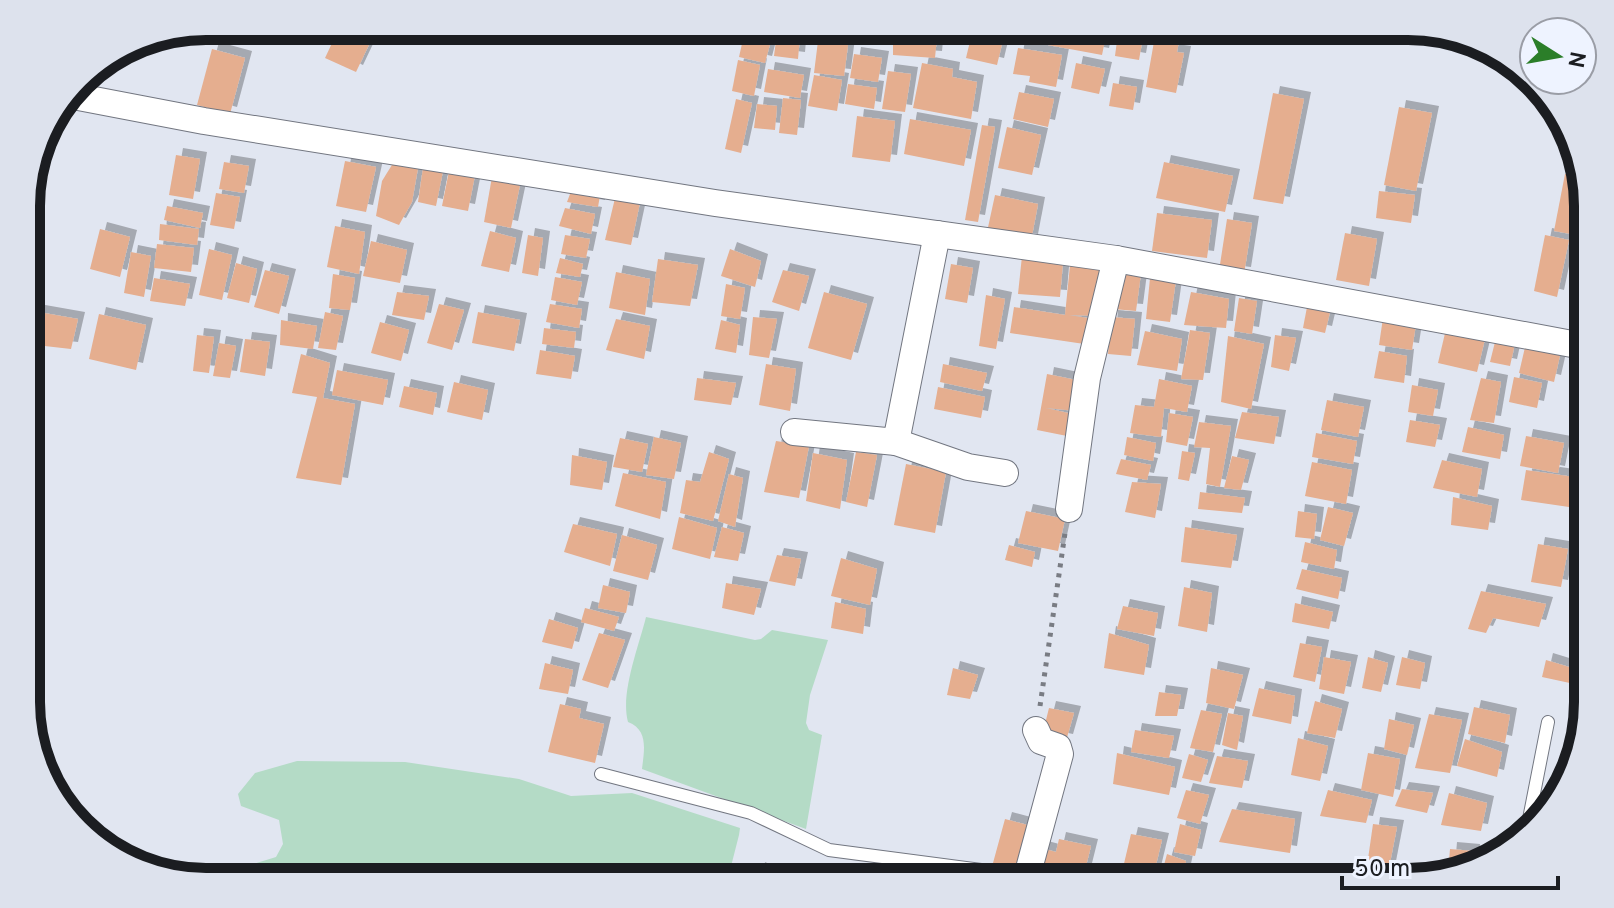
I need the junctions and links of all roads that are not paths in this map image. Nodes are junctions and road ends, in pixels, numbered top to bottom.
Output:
1 (80, 97) edge
2 (937, 234) junction
3 (1116, 259) junction
4 (1574, 344) edge
5 (794, 432) dead end
6 (896, 442) junction
7 (1005, 473) dead end
8 (1069, 509) road end
9 (1548, 722) dead end
10 (1036, 730) road end
11 (601, 774) dead end
12 (1530, 814) edge
13 (966, 868) edge
14 (1029, 868) edge

1 - 2 street
2 - 3 street
2 - 6 street
3 - 4 street
3 - 8 street
5 - 6 street
6 - 7 street
9 - 12 lane
10 - 14 street
11 - 13 lane

